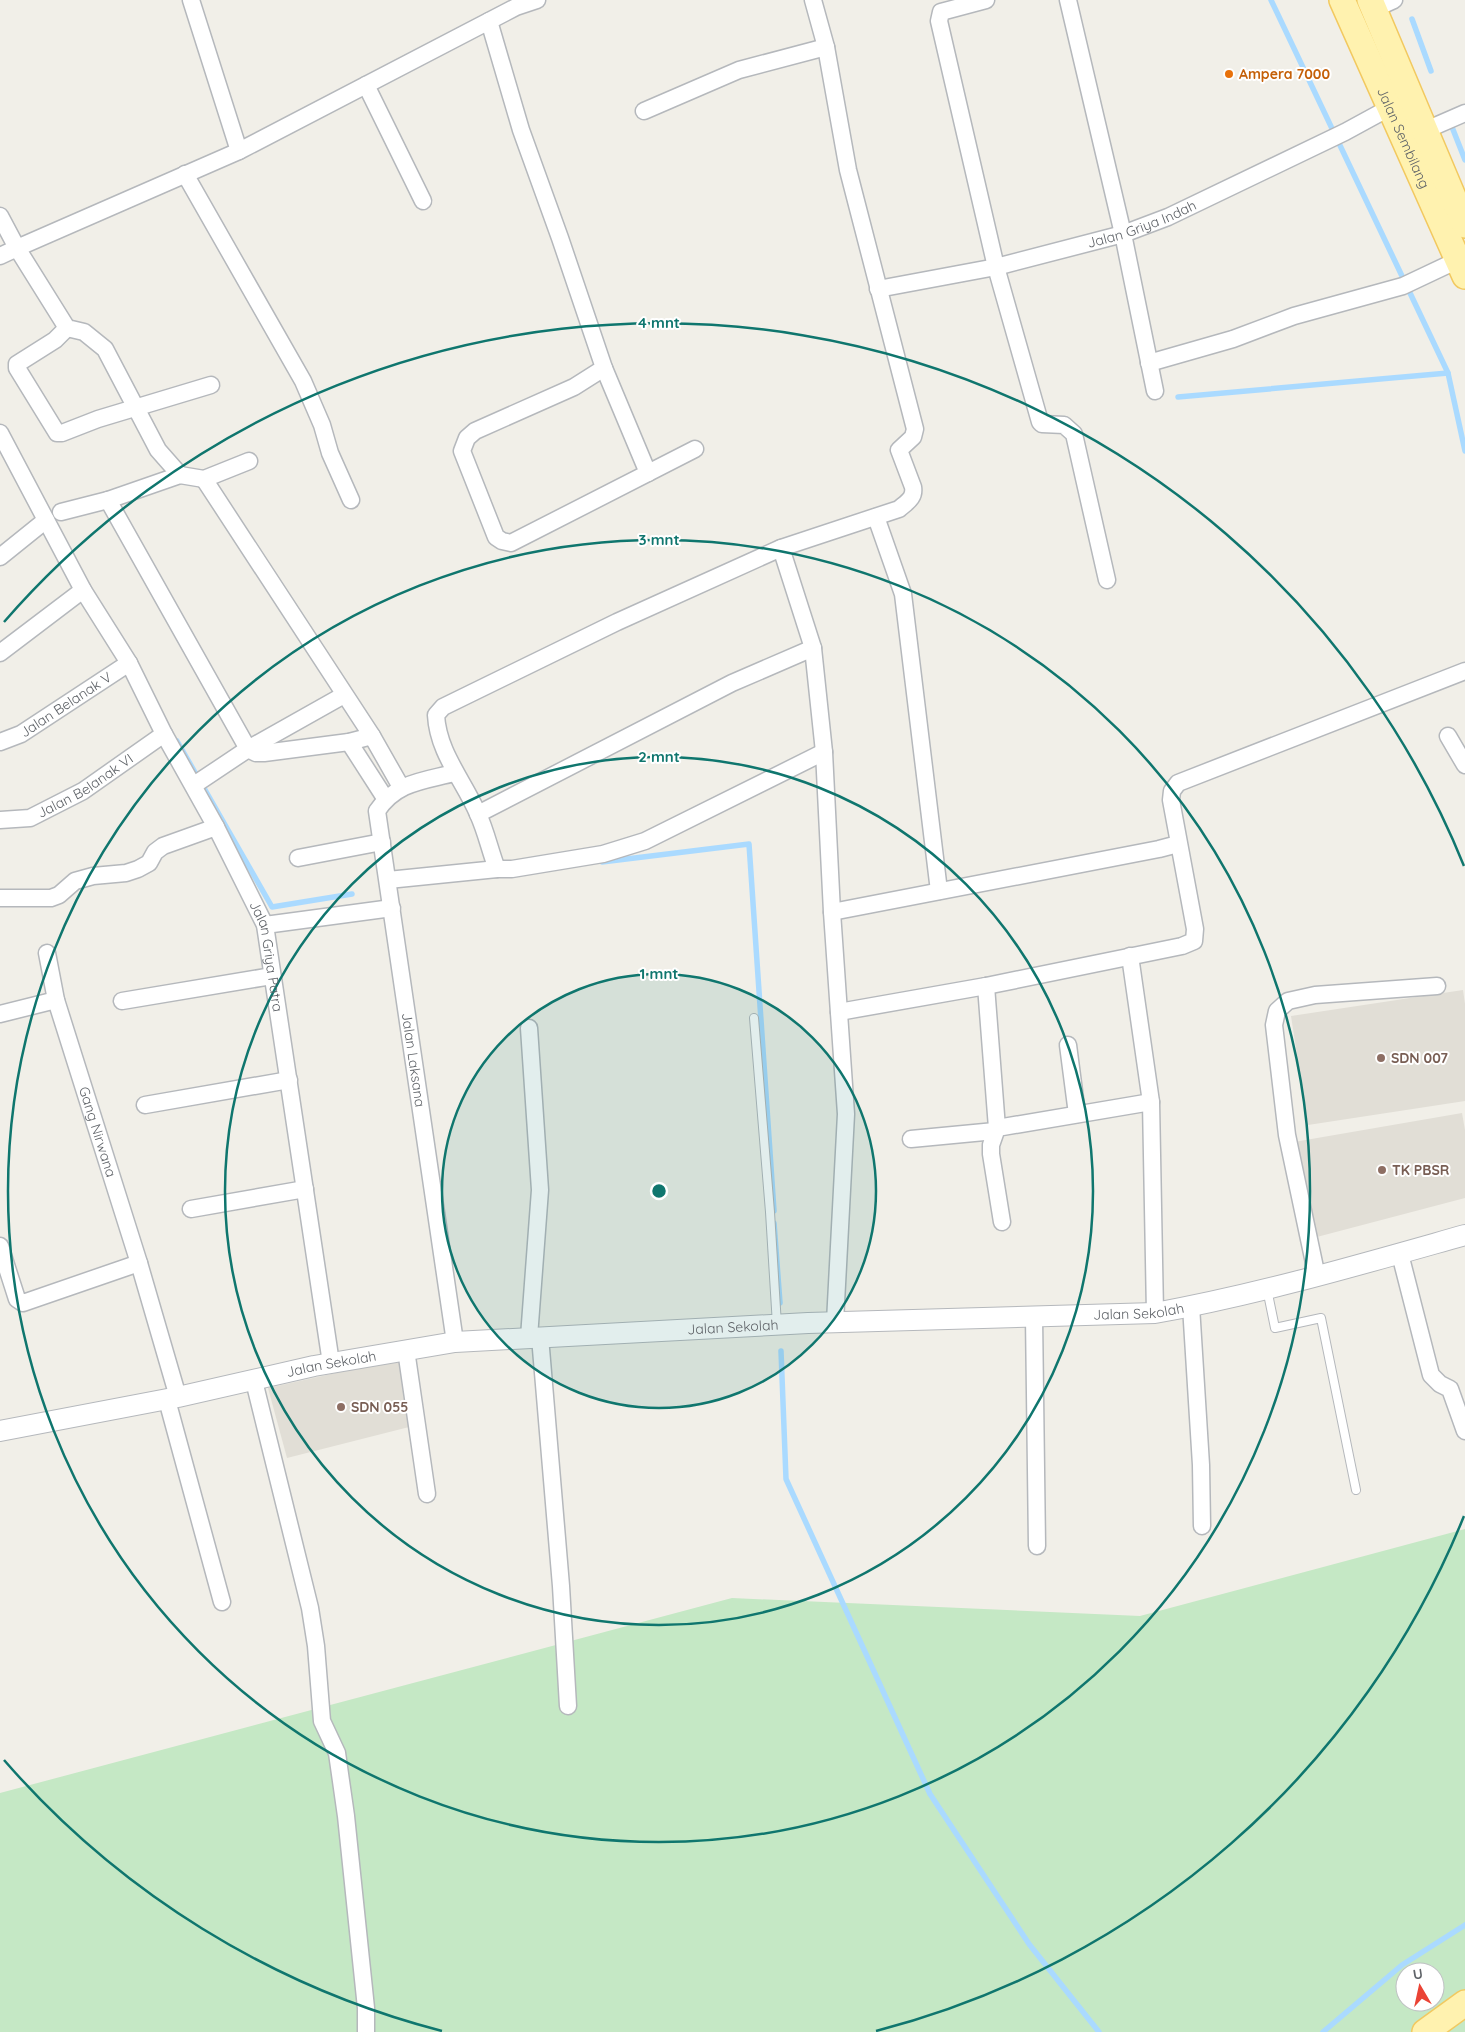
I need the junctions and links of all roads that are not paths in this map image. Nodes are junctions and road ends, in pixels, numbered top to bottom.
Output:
1 (191, 0) edge
2 (537, 0) edge
3 (813, 0) edge
4 (986, 0) edge
5 (1068, 0) edge
6 (1342, 0) edge
7 (1379, 3) edge
8 (514, 4) edge
9 (489, 21) junction
10 (826, 47) junction
11 (366, 85) junction
12 (1389, 108) junction
13 (644, 111) dead end
14 (1465, 114) edge
15 (1426, 130) junction
16 (239, 151) junction
17 (185, 174) junction
18 (423, 201) dead end
19 (1463, 215) edge
20 (0, 216) edge
21 (1123, 234) junction
22 (18, 248) junction
23 (0, 256) edge
24 (996, 267) junction
25 (1461, 268) edge
26 (878, 289) junction
27 (67, 328) junction
28 (1150, 363) junction
29 (604, 368) junction
30 (211, 385) dead end
31 (1155, 391) dead end
32 (136, 407) junction
33 (0, 433) edge
34 (695, 449) dead end
35 (6, 461) edge
36 (249, 461) dead end
37 (648, 473) junction
38 (180, 475) junction
39 (204, 479) junction
40 (108, 500) junction
41 (351, 500) dead end
42 (53, 516) junction
43 (876, 516) junction
44 (781, 548) junction
45 (0, 557) edge
46 (1107, 580) dead end
47 (83, 590) junction
48 (814, 648) junction
49 (0, 653) edge
50 (129, 662) junction
51 (1465, 670) edge
52 (344, 695) junction
53 (164, 734) junction
54 (372, 736) junction
55 (1448, 736) dead end
56 (0, 742) edge
57 (349, 742) junction
58 (248, 749) junction
59 (824, 752) junction
60 (1465, 766) edge
61 (454, 773) junction
62 (199, 782) junction
63 (401, 787) junction
64 (385, 798) junction
65 (478, 814) junction
66 (0, 820) edge
67 (216, 828) junction
68 (382, 842) junction
69 (1178, 844) junction
70 (298, 858) dead end
71 (497, 869) junction
72 (388, 880) junction
73 (939, 891) junction
74 (0, 898) edge
75 (392, 908) junction
76 (832, 912) junction
77 (265, 925) junction
78 (47, 953) dead end
79 (1130, 956) junction
80 (272, 976) junction
81 (986, 986) junction
82 (1437, 986) dead end
83 (56, 1000) junction
84 (122, 1001) dead end
85 (839, 1012) junction
86 (0, 1014) edge
87 (754, 1018) dead end
88 (529, 1028) dead end
89 (1068, 1045) dead end
90 (289, 1080) junction
91 (1151, 1102) junction
92 (145, 1105) dead end
93 (1077, 1114) junction
94 (996, 1130) junction
95 (911, 1139) dead end
96 (305, 1188) junction
97 (191, 1209) dead end
98 (1002, 1222) dead end
99 (1465, 1235) edge
100 (0, 1246) edge
101 (1400, 1254) junction
102 (139, 1264) junction
103 (1317, 1278) junction
104 (1266, 1289) junction
105 (1191, 1306) junction
106 (1155, 1313) junction
107 (1034, 1317) junction
108 (835, 1322) junction
109 (779, 1325) junction
110 (534, 1337) junction
111 (455, 1342) junction
112 (406, 1350) junction
113 (331, 1363) junction
114 (254, 1381) junction
115 (172, 1398) junction
116 (0, 1431) edge
117 (1465, 1431) edge
118 (1356, 1490) dead end
119 (427, 1494) dead end
120 (1202, 1526) dead end
121 (1037, 1546) dead end
122 (222, 1602) dead end
123 (568, 1706) dead end
124 (1465, 2003) edge
125 (366, 2032) edge
126 (1425, 2032) edge

1 - 16 street
2 - 8 street
3 - 10 street
4 - 24 street
5 - 21 street
6 - 12 main road, Jalan Sembilang
7 - 15 main road, Jalan Sembilang
8 - 9 street
9 - 11 street
9 - 29 street
10 - 13 street
10 - 26 street
11 - 16 street
11 - 18 street
12 - 21 street, Jalan Griya Indah
12 - 25 main road, Jalan Sembilang
14 - 15 street
15 - 19 main road, Jalan Sembilang
16 - 17 street
17 - 22 street
17 - 41 street
20 - 22 street
21 - 24 street, Jalan Griya Indah
21 - 28 street
22 - 23 street
22 - 27 street
24 - 26 street, Jalan Griya Indah
24 - 46 street
25 - 28 street
26 - 43 street
27 - 32 street
27 - 32 street
28 - 31 street
29 - 37 street
29 - 37 street
30 - 32 street
32 - 38 street
33 - 35 street, Jalan Griya Patra
34 - 37 street
35 - 42 street, Jalan Griya Patra
36 - 39 street
38 - 39 street
38 - 40 street
39 - 52 street
40 - 42 street
40 - 58 street
42 - 45 street
42 - 47 street, Jalan Griya Patra
43 - 44 street
43 - 73 street
44 - 48 street
44 - 61 street
47 - 49 street
47 - 50 street, Jalan Griya Patra
48 - 59 street
48 - 65 street
50 - 53 street, Jalan Griya Patra
50 - 56 street, Jalan Belanak V
51 - 69 street
52 - 54 street
52 - 58 street
53 - 62 street, Jalan Griya Patra
53 - 66 street, Jalan Belanak VI
54 - 57 street
54 - 63 street
55 - 60 street
57 - 58 street
57 - 64 street
58 - 62 street
59 - 71 street
59 - 76 street
61 - 63 street
61 - 65 street
62 - 67 street, Jalan Griya Patra
63 - 64 street
64 - 68 street, Jalan Laksana
65 - 71 street
67 - 74 street
67 - 77 street, Jalan Griya Patra
68 - 70 street
68 - 72 street, Jalan Laksana
69 - 73 street
69 - 79 street
71 - 72 street
72 - 75 street, Jalan Laksana
73 - 76 street
75 - 77 street
75 - 111 street, Jalan Laksana
76 - 85 street
77 - 80 street, Jalan Griya Patra
78 - 83 street, Gang Nirwana
79 - 81 street
79 - 91 street
80 - 84 street
80 - 90 street, Jalan Griya Patra
81 - 85 street
81 - 94 street
82 - 103 street
83 - 86 street
83 - 102 street, Gang Nirwana
85 - 108 street
87 - 109 lane
88 - 110 street
89 - 93 street
90 - 92 street
90 - 96 street, Jalan Griya Patra
91 - 93 street
91 - 106 street
93 - 94 street
94 - 95 street
94 - 98 street
96 - 97 street
96 - 113 street, Jalan Griya Patra
99 - 101 street, Jalan Sekolah
100 - 102 street
101 - 103 street, Jalan Sekolah
101 - 117 street
102 - 115 street, Gang Nirwana
103 - 104 street, Jalan Sekolah
104 - 105 street, Jalan Sekolah
104 - 118 lane
105 - 106 street, Jalan Sekolah
105 - 120 street
106 - 107 street, Jalan Sekolah
107 - 108 street, Jalan Sekolah
107 - 121 street
108 - 109 street, Jalan Sekolah
109 - 110 street, Jalan Sekolah
110 - 111 street, Jalan Sekolah
110 - 123 street
111 - 112 street, Jalan Sekolah
112 - 113 street, Jalan Sekolah
112 - 119 street
113 - 114 street, Jalan Sekolah
114 - 115 street, Jalan Sekolah
114 - 125 street
115 - 116 street, Jalan Sekolah
115 - 122 street, Gang Nirwana
124 - 126 main road

